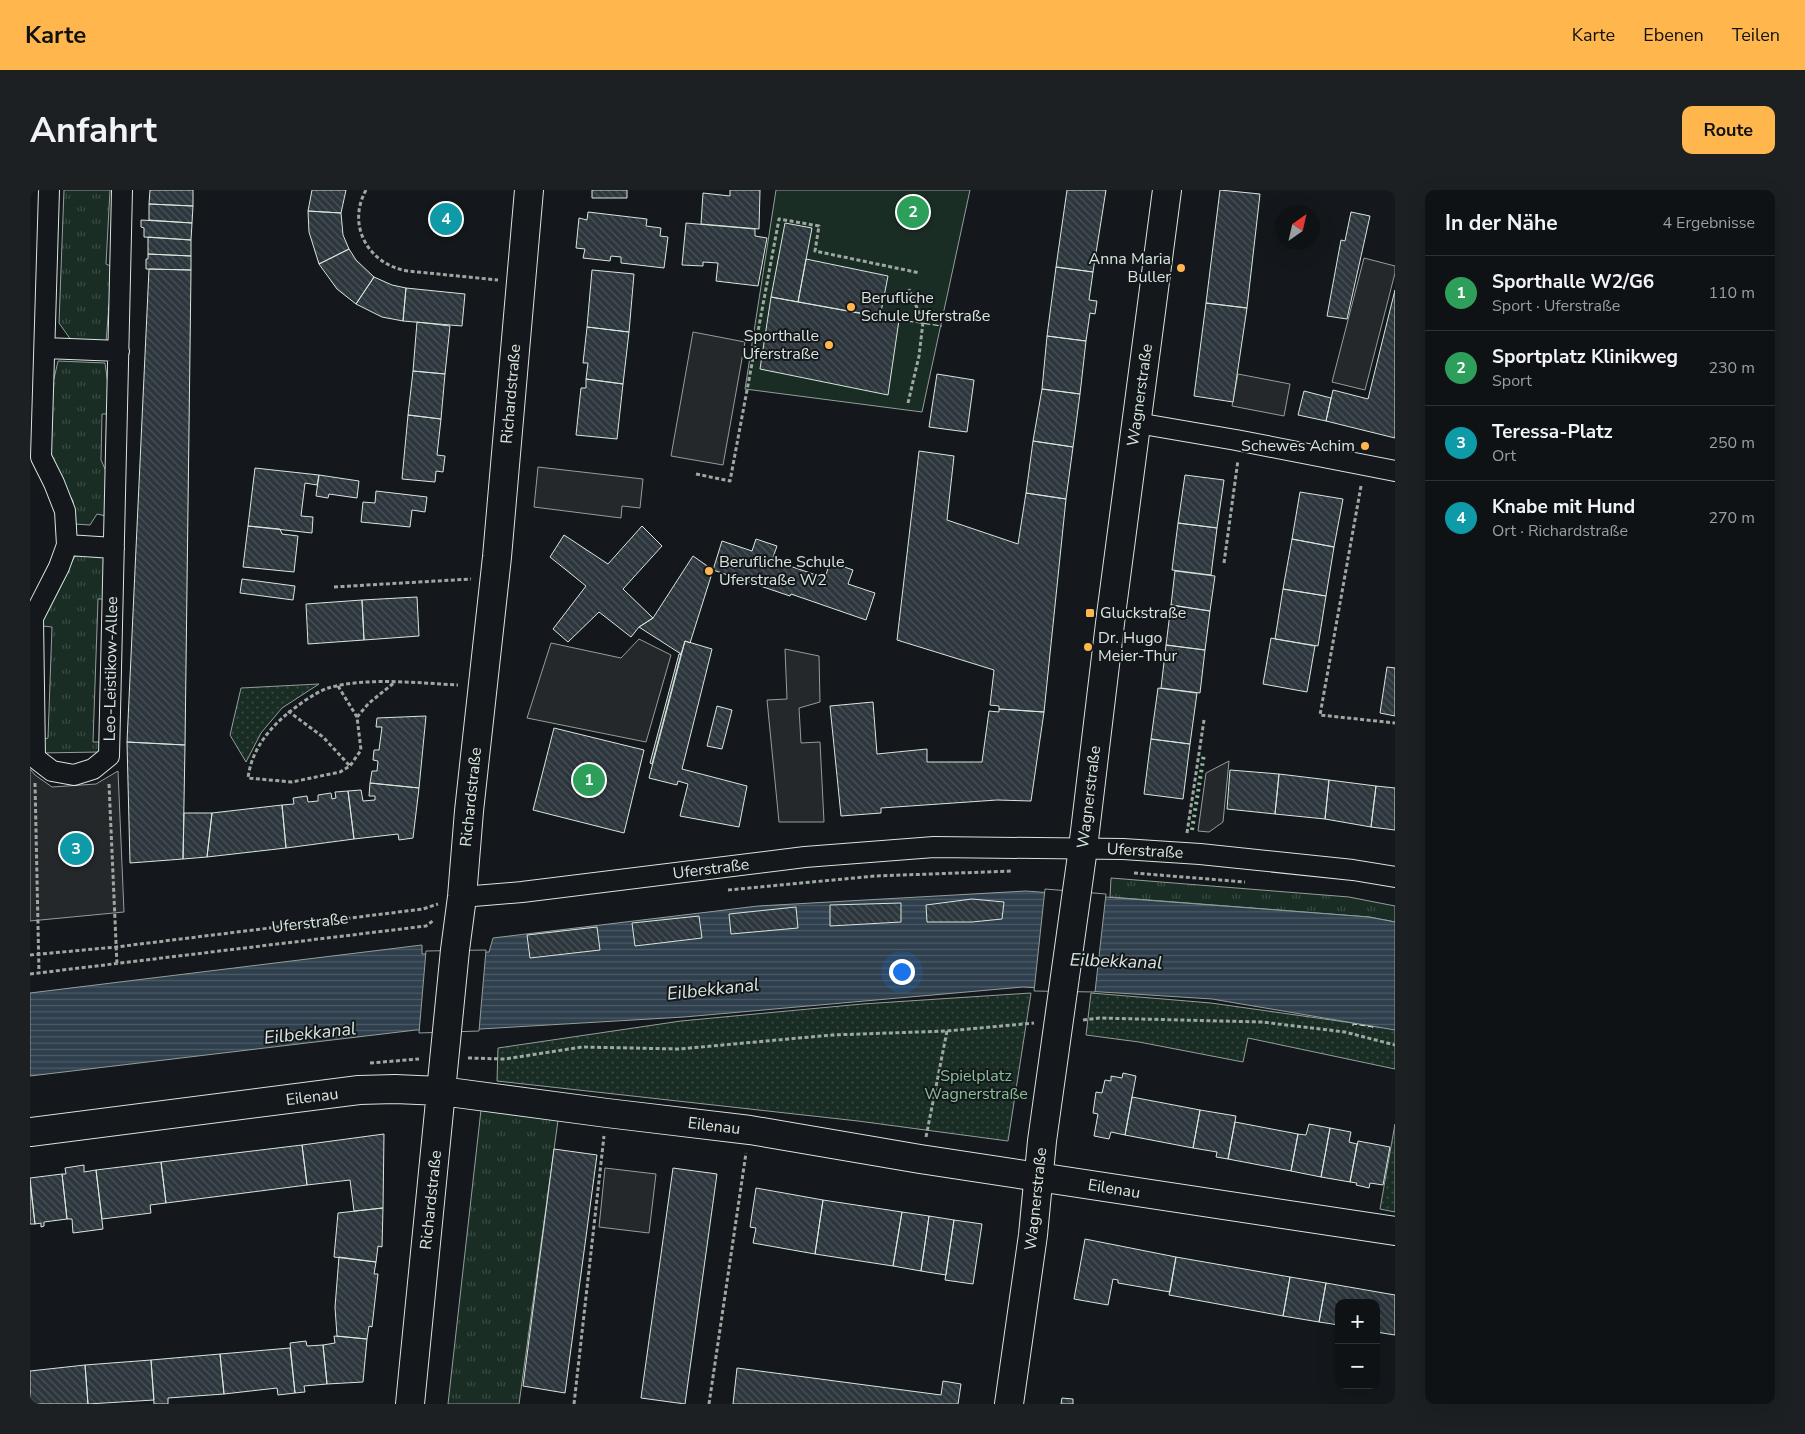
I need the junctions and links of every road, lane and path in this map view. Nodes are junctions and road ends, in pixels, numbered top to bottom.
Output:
1 (50, 190) edge
2 (122, 190) edge
3 (366, 190) edge
4 (529, 190) edge
5 (1167, 190) edge
6 (920, 273) dead end
7 (521, 283) junction
8 (909, 289) dead end
9 (45, 348) junction
10 (119, 351) junction
11 (908, 403) dead end
12 (1137, 423) junction
13 (1241, 441) junction
14 (1364, 465) junction
15 (1395, 471) edge
16 (696, 474) dead end
17 (66, 545) junction
18 (114, 548) junction
19 (1224, 563) dead end
20 (494, 578) junction
21 (334, 587) dead end
22 (395, 682) junction
23 (338, 686) junction
24 (483, 686) junction
25 (288, 711) junction
26 (357, 717) junction
27 (1204, 720) dead end
28 (1395, 723) edge
29 (109, 756) junction
30 (35, 758) junction
31 (350, 766) junction
32 (1083, 848) junction
33 (1184, 853) junction
34 (1021, 870) dead end
35 (1134, 873) dead end
36 (1395, 877) edge
37 (1249, 882) dead end
38 (727, 890) dead end
39 (462, 897) junction
40 (116, 947) junction
41 (38, 954) junction
42 (30, 955) edge
43 (117, 965) junction
44 (39, 973) junction
45 (30, 974) edge
46 (1060, 1021) junction
47 (947, 1031) junction
48 (446, 1045) junction
49 (1395, 1045) edge
50 (441, 1091) junction
51 (607, 1113) junction
52 (750, 1130) junction
53 (30, 1132) edge
54 (920, 1159) junction
55 (1039, 1177) junction
56 (1395, 1232) edge
57 (410, 1404) edge
58 (574, 1404) edge
59 (709, 1404) edge
60 (1009, 1404) edge

1 - 9 street
2 - 10 street, Leo-Leistikow-Allee
3 - 7 path
4 - 7 street, Richardstraße
5 - 12 street, Wagnerstraße
6 - 16 path
7 - 20 street, Richardstraße
8 - 11 path
9 - 10 street
9 - 17 street
10 - 18 street, Leo-Leistikow-Allee
12 - 13 street
12 - 32 street, Wagnerstraße
13 - 14 street
13 - 19 path
14 - 15 street
14 - 28 path
17 - 18 street
17 - 30 street
18 - 29 street, Leo-Leistikow-Allee
20 - 21 path
20 - 24 street, Richardstraße
22 - 23 path
22 - 24 path
22 - 26 path
23 - 25 path
23 - 26 path
24 - 39 street, Richardstraße
25 - 31 path
25 - 31 path
26 - 31 path
27 - 33 path
29 - 30 street, Leo-Leistikow-Allee
29 - 40 path
30 - 41 path
32 - 33 street, Uferstraße
32 - 39 street, Uferstraße
32 - 46 street, Wagnerstraße
33 - 36 street, Uferstraße
34 - 38 path
35 - 37 path
39 - 40 path, Uferstraße
39 - 43 path
39 - 48 street, Richardstraße
40 - 41 path, Uferstraße
40 - 43 path
41 - 42 path, Uferstraße
41 - 44 path
43 - 44 path
44 - 45 path
46 - 47 path
46 - 49 path
46 - 55 street, Wagnerstraße
47 - 48 path
47 - 54 path
48 - 50 street, Richardstraße
50 - 51 street, Eilenau
50 - 53 street, Eilenau
50 - 57 street, Richardstraße
51 - 52 street, Eilenau
51 - 58 path
52 - 54 street, Eilenau
52 - 59 path
54 - 55 street, Eilenau
55 - 56 street, Eilenau
55 - 60 street, Wagnerstraße

